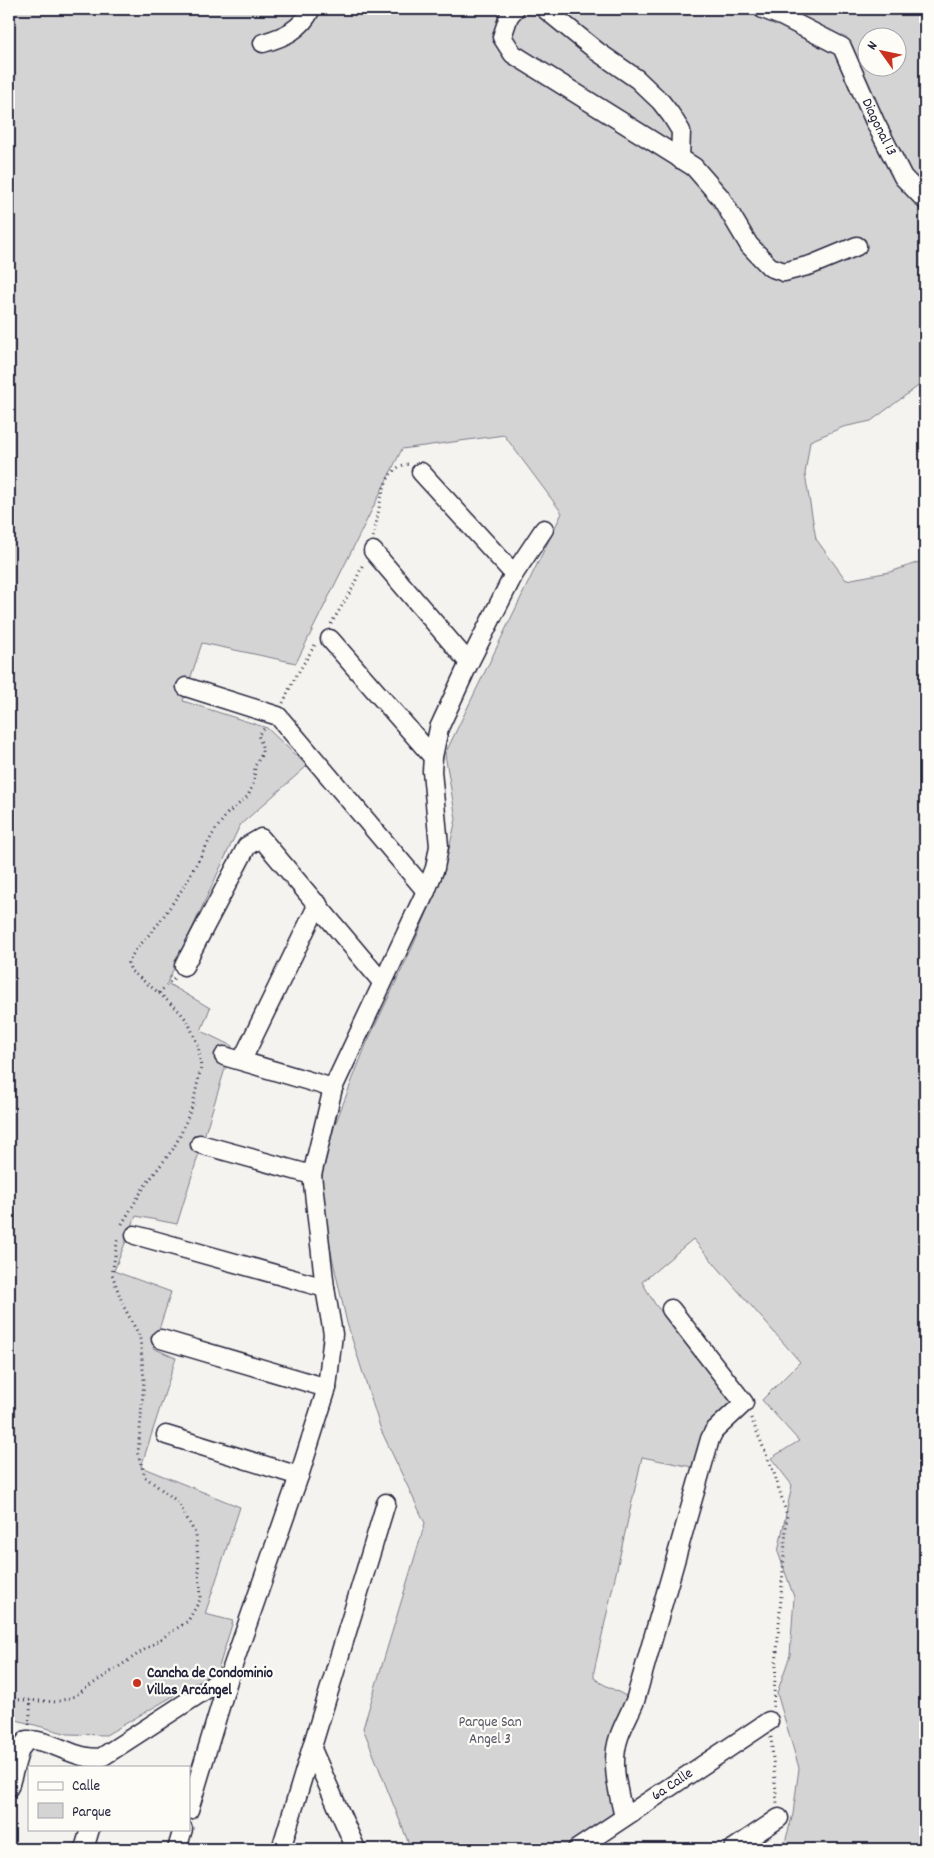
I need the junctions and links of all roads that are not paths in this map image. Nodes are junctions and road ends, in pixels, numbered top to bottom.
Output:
1 (311, 9) edge
2 (515, 9) edge
3 (545, 9) edge
4 (763, 9) edge
5 (263, 43) dead end
6 (680, 159) junction
7 (925, 200) edge
8 (858, 246) dead end
9 (421, 472) road end
10 (544, 529) dead end
11 (370, 550) road end
12 (514, 574) junction
13 (325, 635) road end
14 (469, 663) junction
15 (186, 687) dead end
16 (433, 757) junction
17 (426, 891) junction
18 (318, 904) junction
19 (184, 966) road end
20 (382, 982) junction
21 (224, 1056) dead end
22 (242, 1060) junction
23 (333, 1088) junction
24 (200, 1144) dead end
25 (312, 1175) junction
26 (135, 1235) dead end
27 (325, 1288) junction
28 (671, 1309) dead end
29 (161, 1339) dead end
30 (327, 1388) junction
31 (166, 1435) dead end
32 (299, 1476) junction
33 (386, 1503) dead end
34 (230, 1674) junction
35 (769, 1720) road end
36 (312, 1749) junction
37 (110, 1759) edge
38 (9, 1787) edge
39 (190, 1807) edge
40 (624, 1817) junction
41 (779, 1818) road end
42 (90, 1830) edge
43 (183, 1830) edge
44 (84, 1849) edge
45 (177, 1849) edge
46 (281, 1849) edge
47 (356, 1849) edge
48 (577, 1849) edge
49 (734, 1849) edge

1 - 5 street
2 - 6 street
3 - 6 street
4 - 7 street, Diagonal 13
6 - 8 street
9 - 12 street
10 - 12 street
11 - 14 street
12 - 14 street
13 - 16 street
14 - 16 street
15 - 17 street
16 - 17 street
17 - 20 street
18 - 19 street
18 - 20 street
18 - 22 street
20 - 23 street
21 - 22 street
22 - 23 street
23 - 25 street
24 - 25 street
25 - 27 street
26 - 27 street
27 - 30 street
28 - 40 street
29 - 30 street
30 - 32 street
31 - 32 street
32 - 34 street
33 - 36 street
34 - 37 street
34 - 39 street
35 - 40 street, 6a Calle
36 - 46 street
36 - 47 street
37 - 38 street
40 - 48 street, 6a Calle
41 - 49 street
42 - 44 street
43 - 45 street

